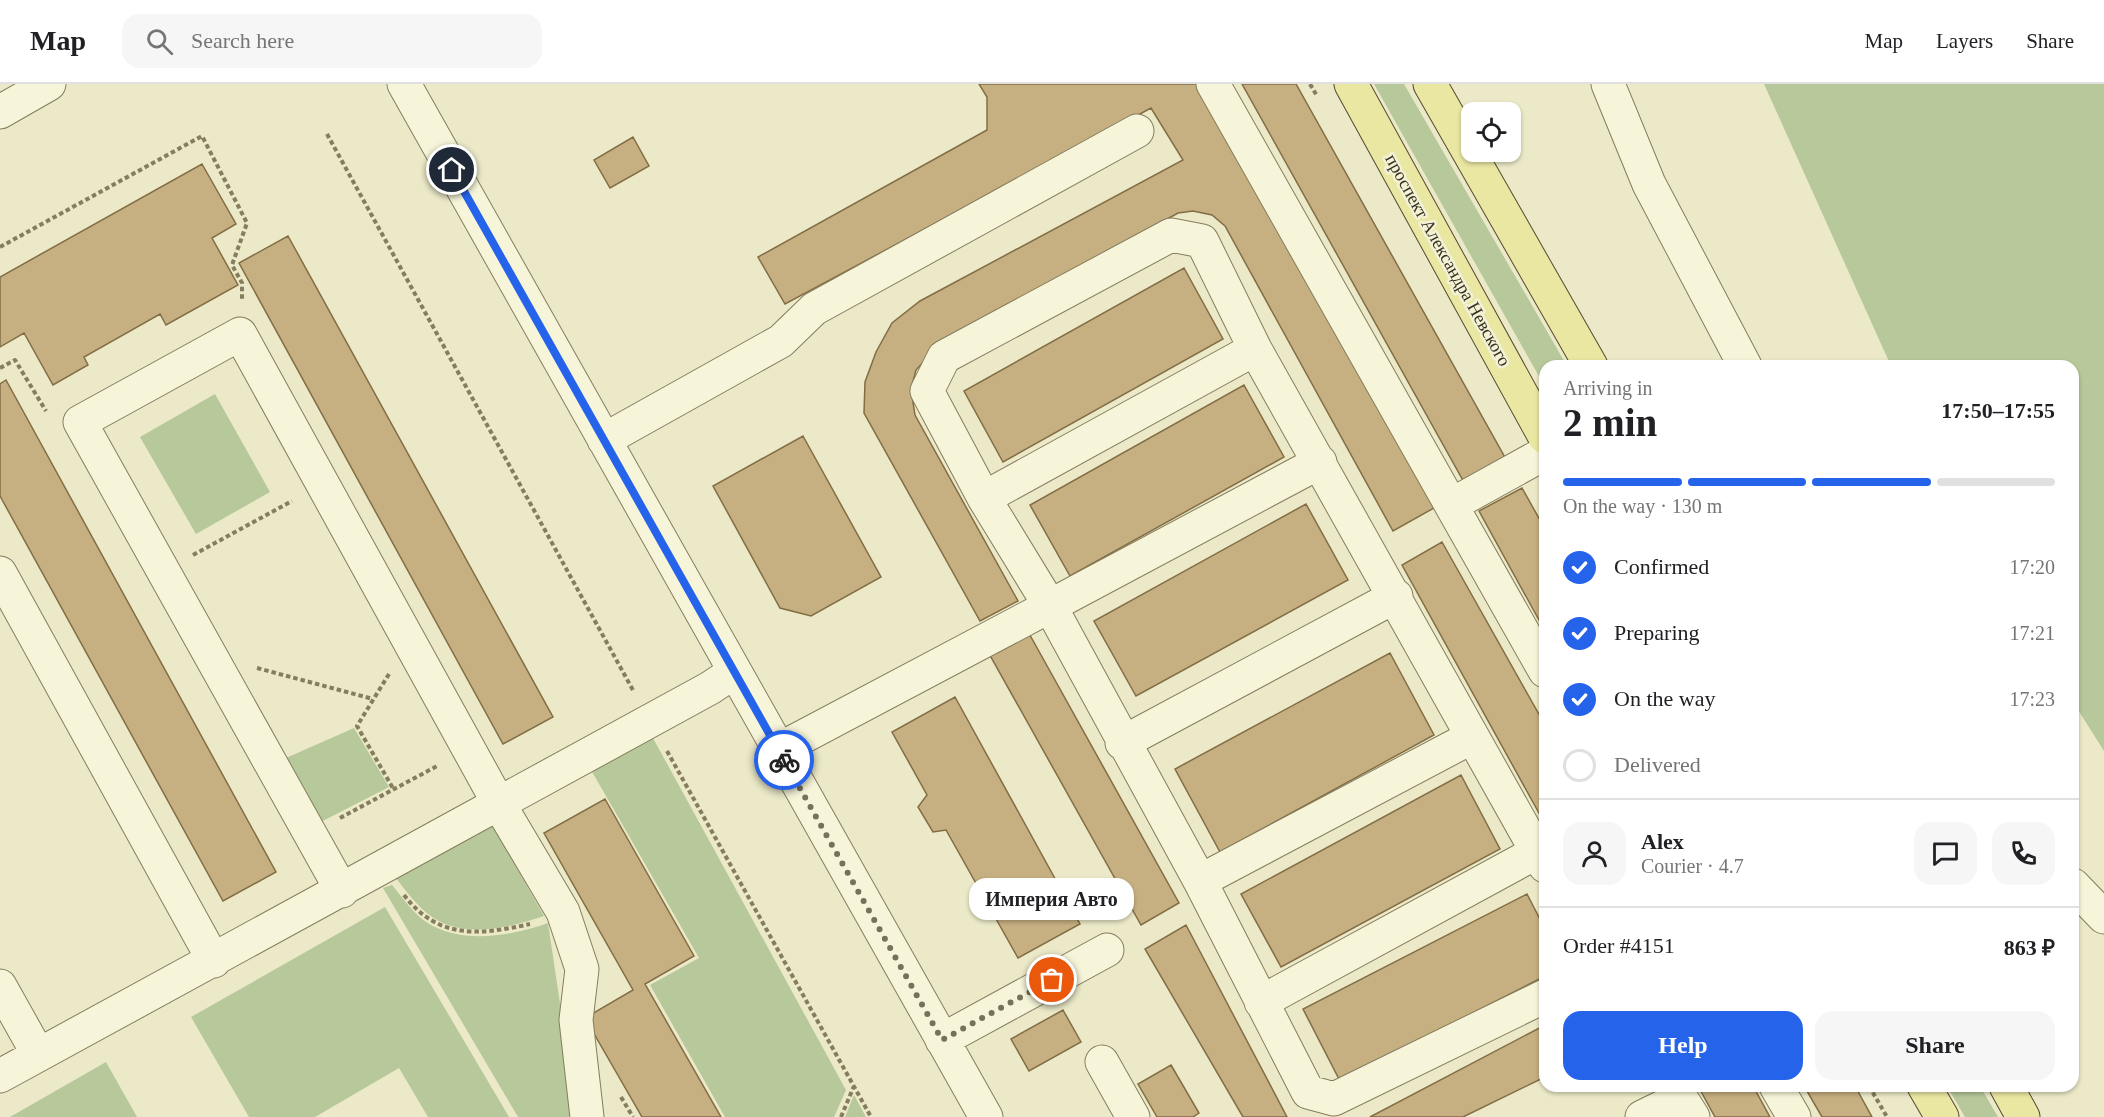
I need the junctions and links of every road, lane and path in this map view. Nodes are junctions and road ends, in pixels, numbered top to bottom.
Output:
1 (50, 84) edge
2 (404, 84) edge
3 (1213, 84) edge
4 (1351, 84) edge
5 (1430, 84) edge
6 (1608, 84) edge
7 (0, 112) edge
8 (1137, 131) dead end
9 (327, 134) dead end
10 (0, 247) edge
11 (240, 334) junction
12 (1255, 349) junction
13 (1588, 360) edge
14 (1742, 360) edge
15 (0, 368) edge
16 (80, 422) junction
17 (1539, 426) edge
18 (604, 440) junction
19 (1539, 456) edge
20 (1320, 462) junction
21 (323, 484) junction
22 (984, 498) junction
23 (1453, 504) junction
24 (163, 571) junction
25 (0, 573) edge
26 (1396, 596) junction
27 (1050, 606) junction
28 (411, 640) junction
29 (211, 655) junction
30 (1539, 660) edge
31 (734, 672) junction
32 (373, 699) junction
33 (650, 720) junction
34 (1472, 737) junction
35 (1122, 743) junction
36 (469, 749) junction
37 (778, 750) junction
38 (394, 790) junction
39 (499, 804) junction
40 (310, 833) junction
41 (1539, 855) edge
42 (1539, 860) edge
43 (1200, 881) junction
44 (342, 891) junction
45 (2079, 891) edge
46 (403, 893) dead end
47 (2104, 917) edge
48 (537, 923) dead end
49 (1107, 950) dead end
50 (214, 961) junction
51 (0, 986) edge
52 (1539, 999) edge
53 (1261, 1002) junction
54 (942, 1040) junction
55 (38, 1054) junction
56 (1102, 1062) dead end
57 (0, 1076) edge
58 (854, 1086) junction
59 (1779, 1092) edge
60 (1872, 1092) edge
61 (1927, 1092) edge
62 (2009, 1092) edge
63 (587, 1117) edge
64 (841, 1117) edge
65 (871, 1117) edge
66 (986, 1117) edge
67 (1133, 1117) edge
68 (1642, 1117) edge
69 (1693, 1117) edge
70 (1794, 1117) edge
71 (1887, 1117) edge
72 (1942, 1117) edge
73 (2023, 1117) edge

1 - 7 street
2 - 18 street
3 - 23 street
4 - 17 main road, проспект Александра Невского
5 - 13 main road
6 - 14 street
8 - 18 street
9 - 33 path
10 - 11 path
11 - 16 street
11 - 21 street
12 - 20 street
12 - 22 street
12 - 22 street
15 - 16 path
16 - 24 street
18 - 31 street
19 - 23 street
20 - 26 street
20 - 27 street
21 - 24 path
21 - 28 street
22 - 27 street
23 - 30 street
24 - 29 street
25 - 50 street
26 - 34 street
26 - 35 street
27 - 35 street
27 - 37 street
28 - 32 path
28 - 36 street
29 - 32 path
29 - 40 street
31 - 33 street
31 - 37 street
32 - 38 path
33 - 39 street
33 - 58 path
34 - 41 street
34 - 43 street
35 - 43 street
36 - 38 path
36 - 39 street
37 - 54 street
38 - 40 path
39 - 44 street
39 - 63 street
40 - 44 street
42 - 53 street
43 - 53 street
44 - 50 street
45 - 47 street
46 - 48 path
49 - 54 street
50 - 55 street
51 - 55 street
52 - 53 street
54 - 66 street
55 - 57 street
56 - 67 street
58 - 64 path
58 - 65 path
59 - 70 street
60 - 71 path
61 - 72 main road
62 - 73 main road
68 - 69 street

